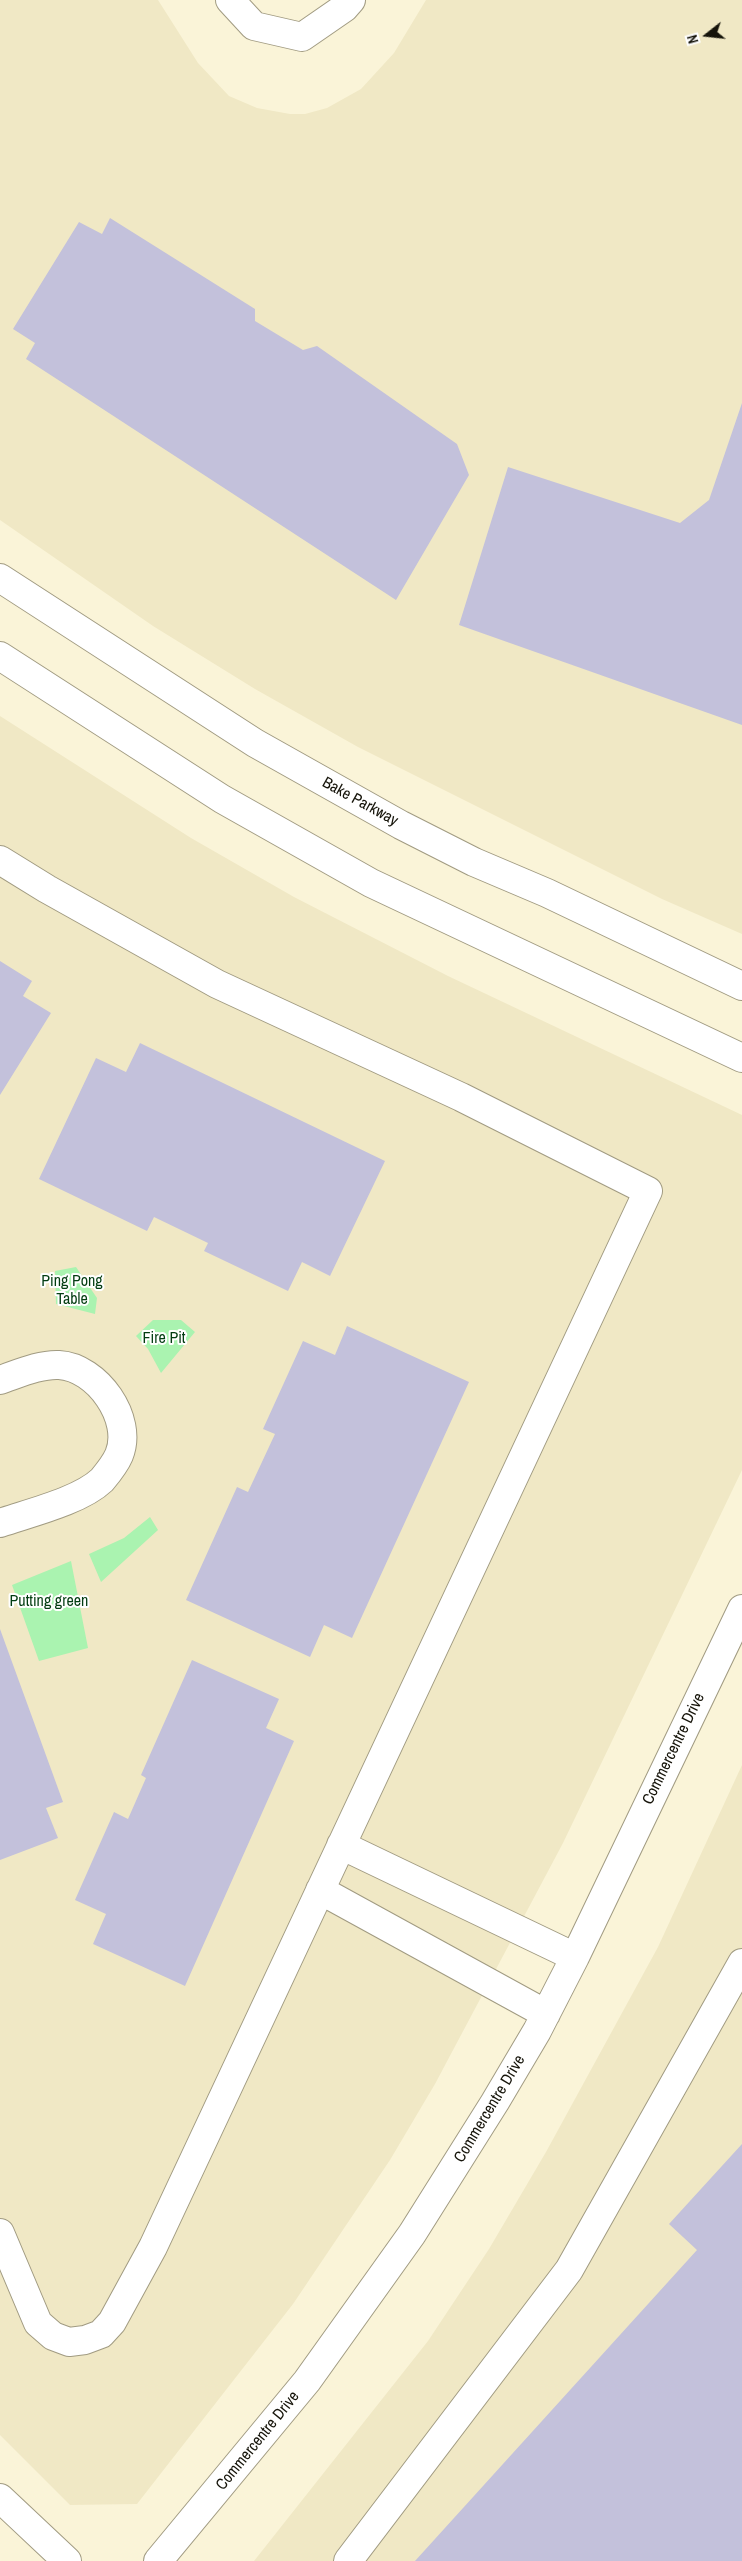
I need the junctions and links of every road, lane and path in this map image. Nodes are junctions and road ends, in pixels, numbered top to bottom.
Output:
1 (230, 0) edge
2 (351, 0) edge
3 (0, 578) edge
4 (0, 656) edge
5 (0, 860) edge
6 (742, 986) edge
7 (742, 1058) edge
8 (0, 1380) edge
9 (0, 1523) edge
10 (742, 1609) edge
11 (341, 1845) junction
12 (320, 1890) junction
13 (575, 1957) junction
14 (742, 1963) edge
15 (546, 2014) junction
16 (0, 2233) edge
17 (0, 2498) edge
18 (67, 2561) edge
19 (158, 2561) edge
20 (348, 2561) edge

1 - 2 main road
3 - 6 main road, Bake Parkway
4 - 7 main road
5 - 11 main road
8 - 9 main road
10 - 13 main road, Commercentre Drive
11 - 12 main road
11 - 13 main road
12 - 15 main road
12 - 16 main road
13 - 15 main road, Commercentre Drive
14 - 20 main road
15 - 19 main road, Commercentre Drive
17 - 18 main road

